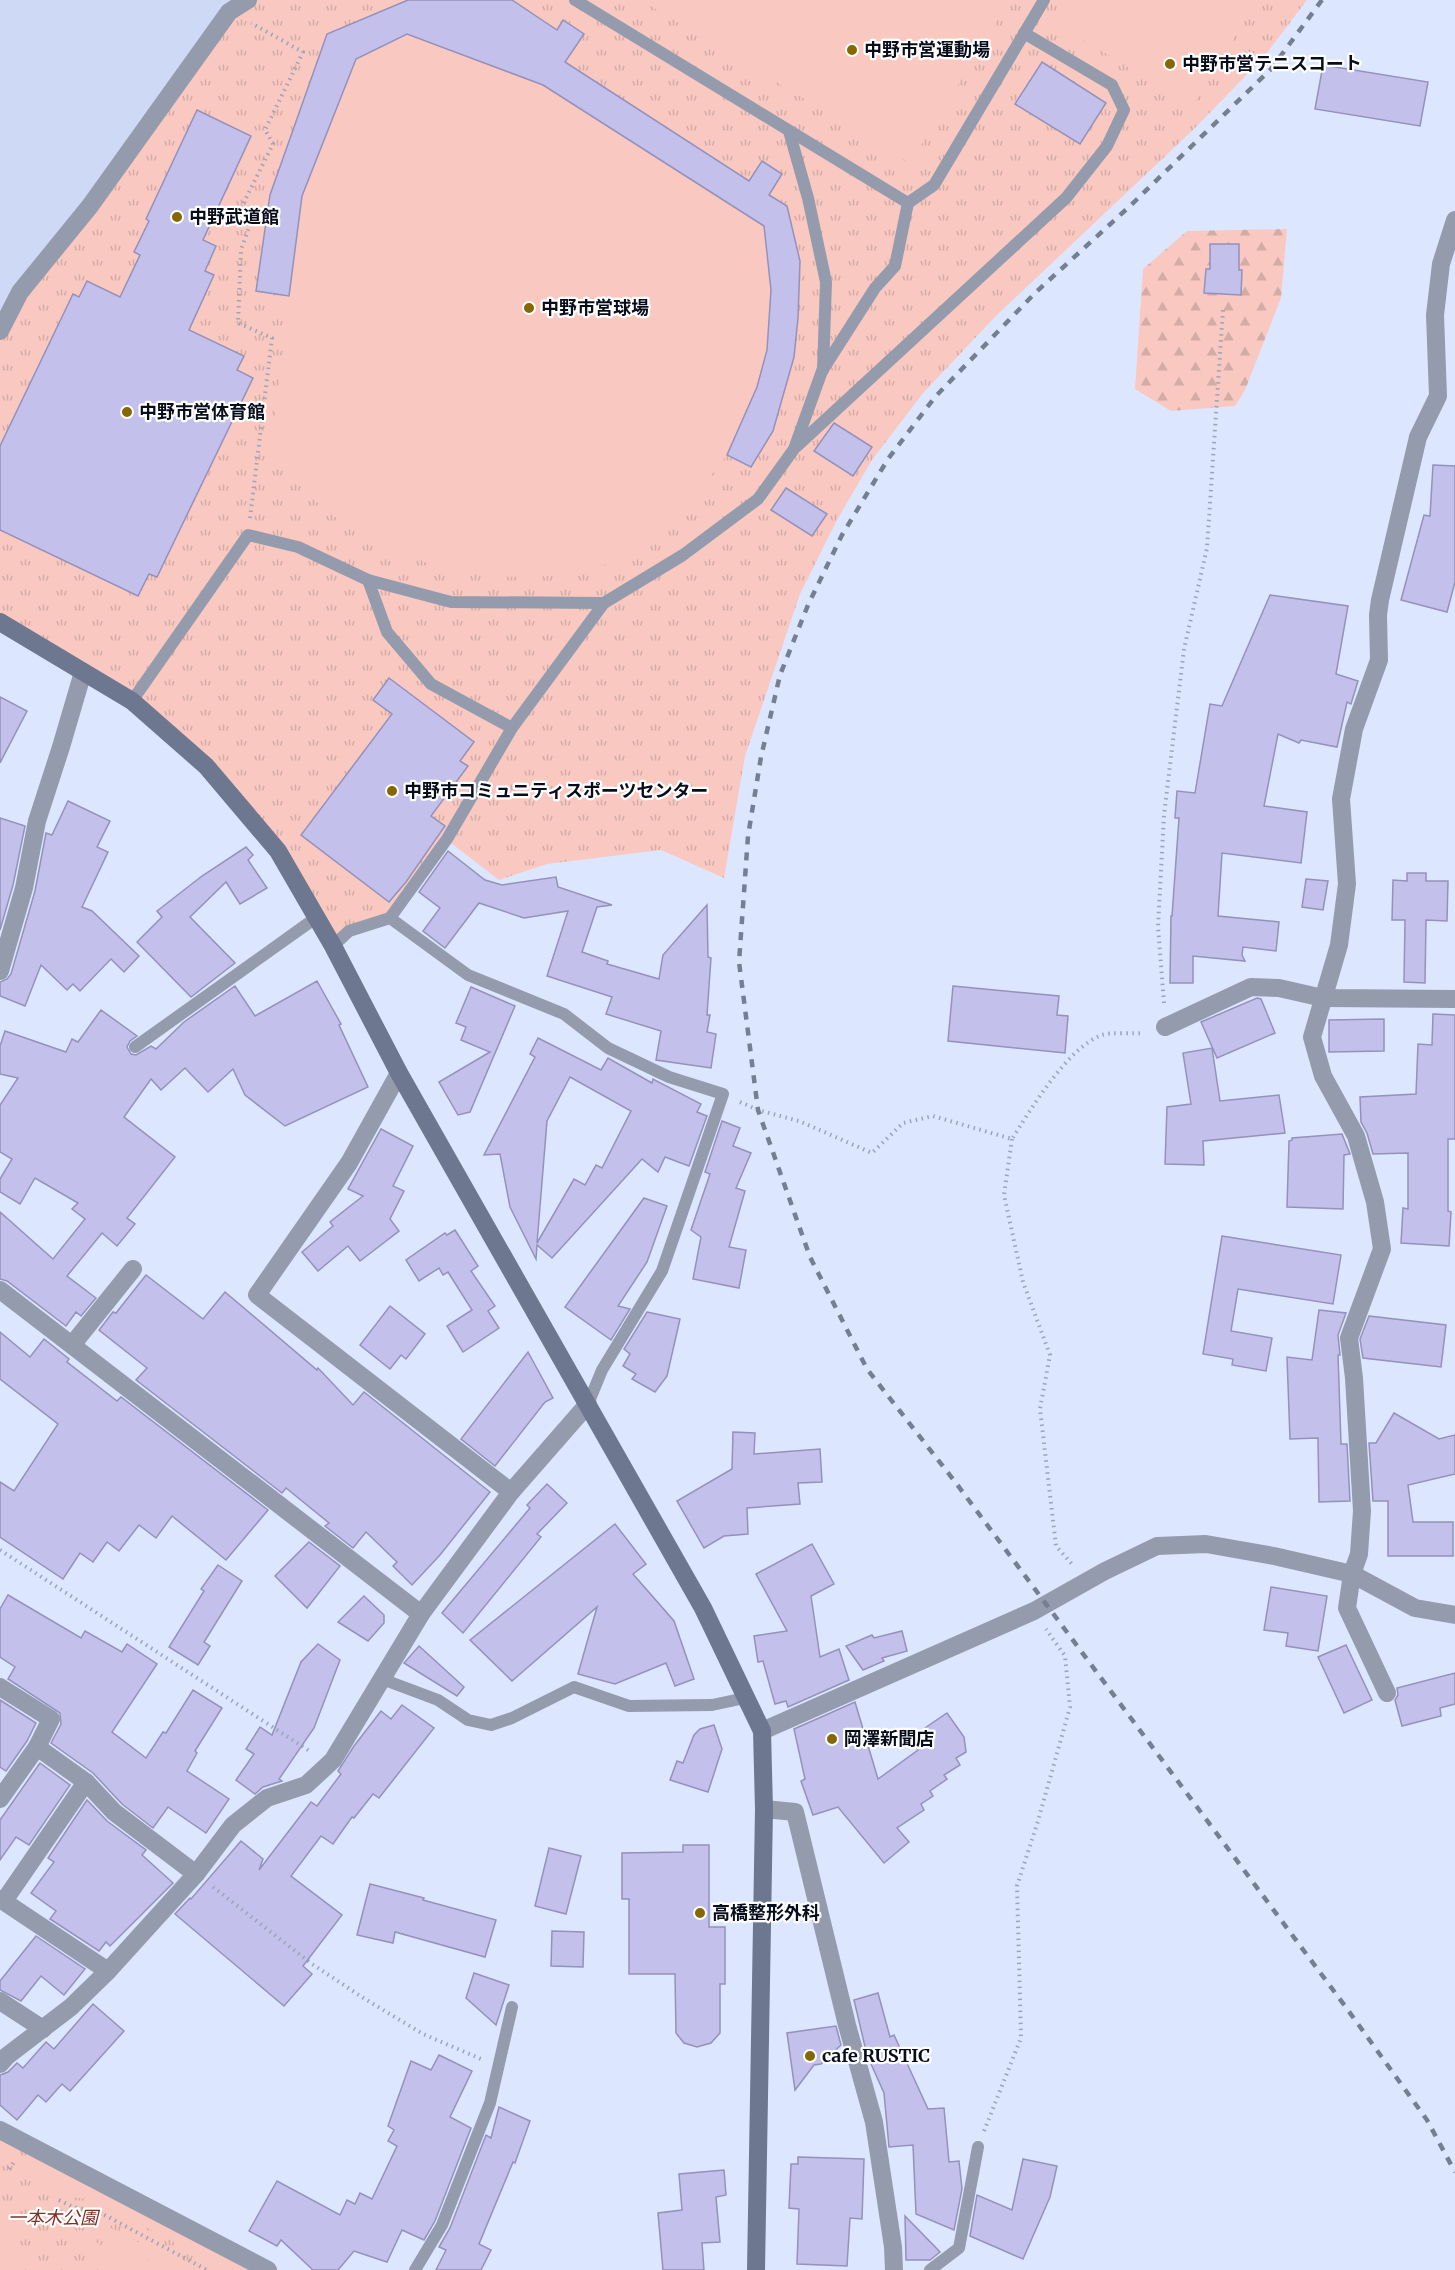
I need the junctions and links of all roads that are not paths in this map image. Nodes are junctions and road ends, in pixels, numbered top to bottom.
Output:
1 (248, 0) edge
2 (575, 0) edge
3 (1044, 0) edge
4 (1024, 33) junction
5 (789, 131) junction
6 (908, 203) junction
7 (1455, 220) edge
8 (0, 331) edge
9 (822, 371) junction
10 (794, 449) junction
11 (368, 580) junction
12 (604, 603) junction
13 (0, 622) edge
14 (83, 672) junction
15 (132, 701) junction
16 (512, 728) junction
17 (317, 918) junction
18 (390, 918) junction
19 (333, 946) junction
20 (0, 971) edge
21 (1323, 998) junction
22 (1455, 999) edge
23 (1165, 1027) road end
24 (135, 1047) dead end
25 (399, 1073) junction
26 (133, 1269) dead end
27 (0, 1290) edge
28 (72, 1345) junction
29 (588, 1404) junction
30 (511, 1492) junction
31 (1352, 1574) junction
32 (421, 1614) junction
33 (1455, 1615) edge
34 (382, 1678) junction
35 (0, 1687) edge
36 (1387, 1693) dead end
37 (746, 1698) junction
38 (762, 1731) junction
39 (37, 1747) junction
40 (86, 1782) junction
41 (0, 1799) edge
42 (764, 1809) junction
43 (196, 1874) junction
44 (2, 1900) edge
45 (108, 1971) junction
46 (0, 2001) edge
47 (512, 2007) dead end
48 (43, 2029) junction
49 (0, 2064) edge
50 (0, 2130) edge
51 (978, 2147) road end
52 (268, 2270) edge
53 (415, 2270) edge
54 (756, 2270) edge
55 (894, 2270) edge
56 (930, 2270) edge

1 - 8 street
2 - 5 lane
3 - 4 lane
4 - 6 lane
4 - 10 lane
5 - 6 lane
5 - 9 lane
6 - 9 lane
7 - 21 street
9 - 10 lane
10 - 12 lane
11 - 12 lane
11 - 15 lane
11 - 16 lane
12 - 16 lane
13 - 14 street
14 - 15 street
14 - 20 street
15 - 17 street
16 - 18 lane
17 - 19 street
17 - 24 lane
18 - 19 lane
18 - 29 lane
19 - 25 street
21 - 22 street
21 - 23 street
21 - 31 street
25 - 29 street
25 - 30 street
26 - 28 street
27 - 28 street
28 - 32 street
29 - 30 street
29 - 37 street
30 - 32 street
31 - 33 street
31 - 36 street
31 - 38 street
32 - 34 street
34 - 37 lane
34 - 43 street
35 - 39 street
37 - 38 street
38 - 42 street
39 - 40 street
39 - 41 street
40 - 43 street
40 - 44 street
42 - 54 street
42 - 55 street
43 - 45 street
44 - 45 street
45 - 48 street
46 - 48 street
47 - 53 lane
48 - 49 street
50 - 52 street
51 - 56 lane

